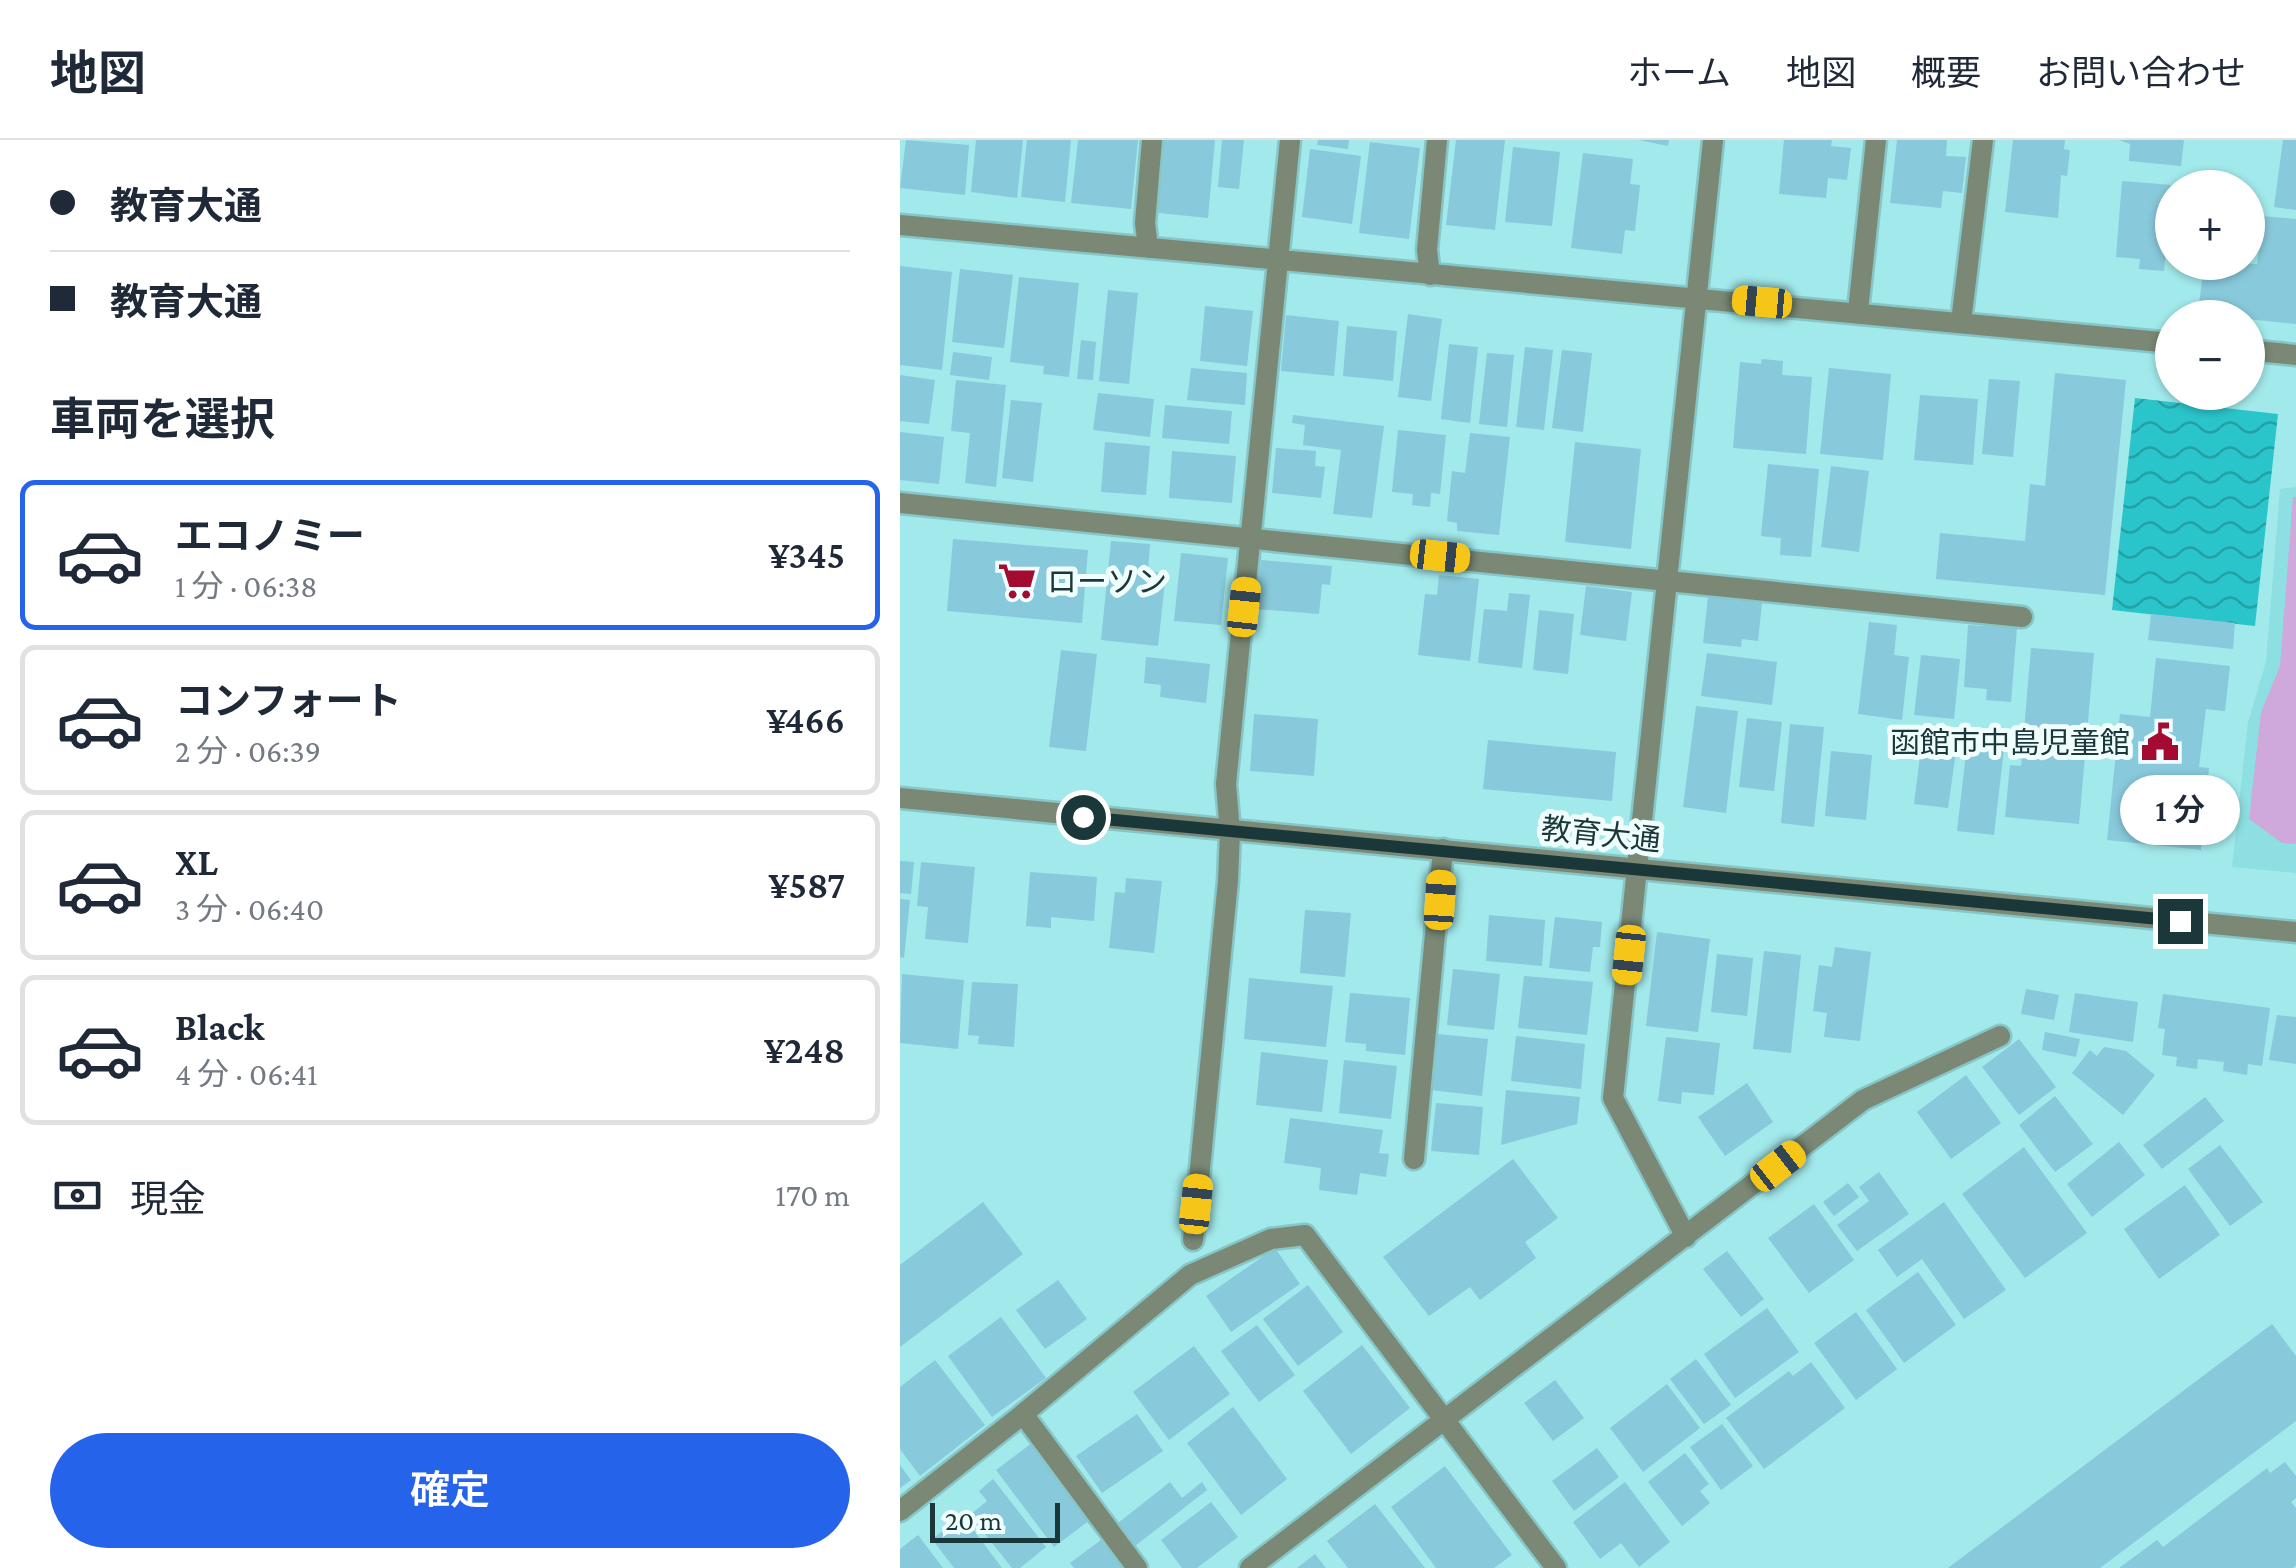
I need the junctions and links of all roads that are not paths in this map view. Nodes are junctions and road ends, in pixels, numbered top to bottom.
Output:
1 (1152, 140) edge
2 (1290, 140) edge
3 (1437, 140) edge
4 (1713, 140) edge
5 (1876, 140) edge
6 (1983, 140) edge
7 (900, 225) edge
8 (1148, 248) junction
9 (1277, 260) junction
10 (1430, 275) junction
11 (1698, 296) junction
12 (1858, 311) junction
13 (1961, 322) junction
14 (2155, 341) edge
15 (2265, 351) edge
16 (2296, 354) edge
17 (900, 503) edge
18 (1250, 536) junction
19 (1669, 580) junction
20 (2022, 617) dead end
21 (900, 798) edge
22 (1230, 832) junction
23 (1443, 849) junction
24 (1638, 868) junction
25 (2296, 932) edge
26 (2000, 1036) dead end
27 (1414, 1159) dead end
28 (1686, 1237) junction
29 (1193, 1240) dead end
30 (1023, 1414) junction
31 (1444, 1422) junction
32 (900, 1511) edge
33 (1137, 1568) edge
34 (1250, 1568) edge
35 (1556, 1568) edge

1 - 8 street
2 - 9 street
3 - 10 street
4 - 11 street
5 - 12 street
6 - 13 street
7 - 8 street
8 - 9 street
9 - 10 street
9 - 18 street
10 - 11 street
11 - 12 street
11 - 19 street
12 - 13 street
13 - 14 street
15 - 16 street
17 - 18 street
18 - 19 street
18 - 22 street
19 - 20 street
19 - 24 street
21 - 22 street, 教育大通
22 - 23 street, 教育大通
22 - 29 street
23 - 24 street, 教育大通
23 - 27 street
24 - 25 street, 教育大通
24 - 28 street
26 - 28 street
28 - 31 street
30 - 31 street
30 - 32 street
30 - 33 street
31 - 34 street
31 - 35 street

